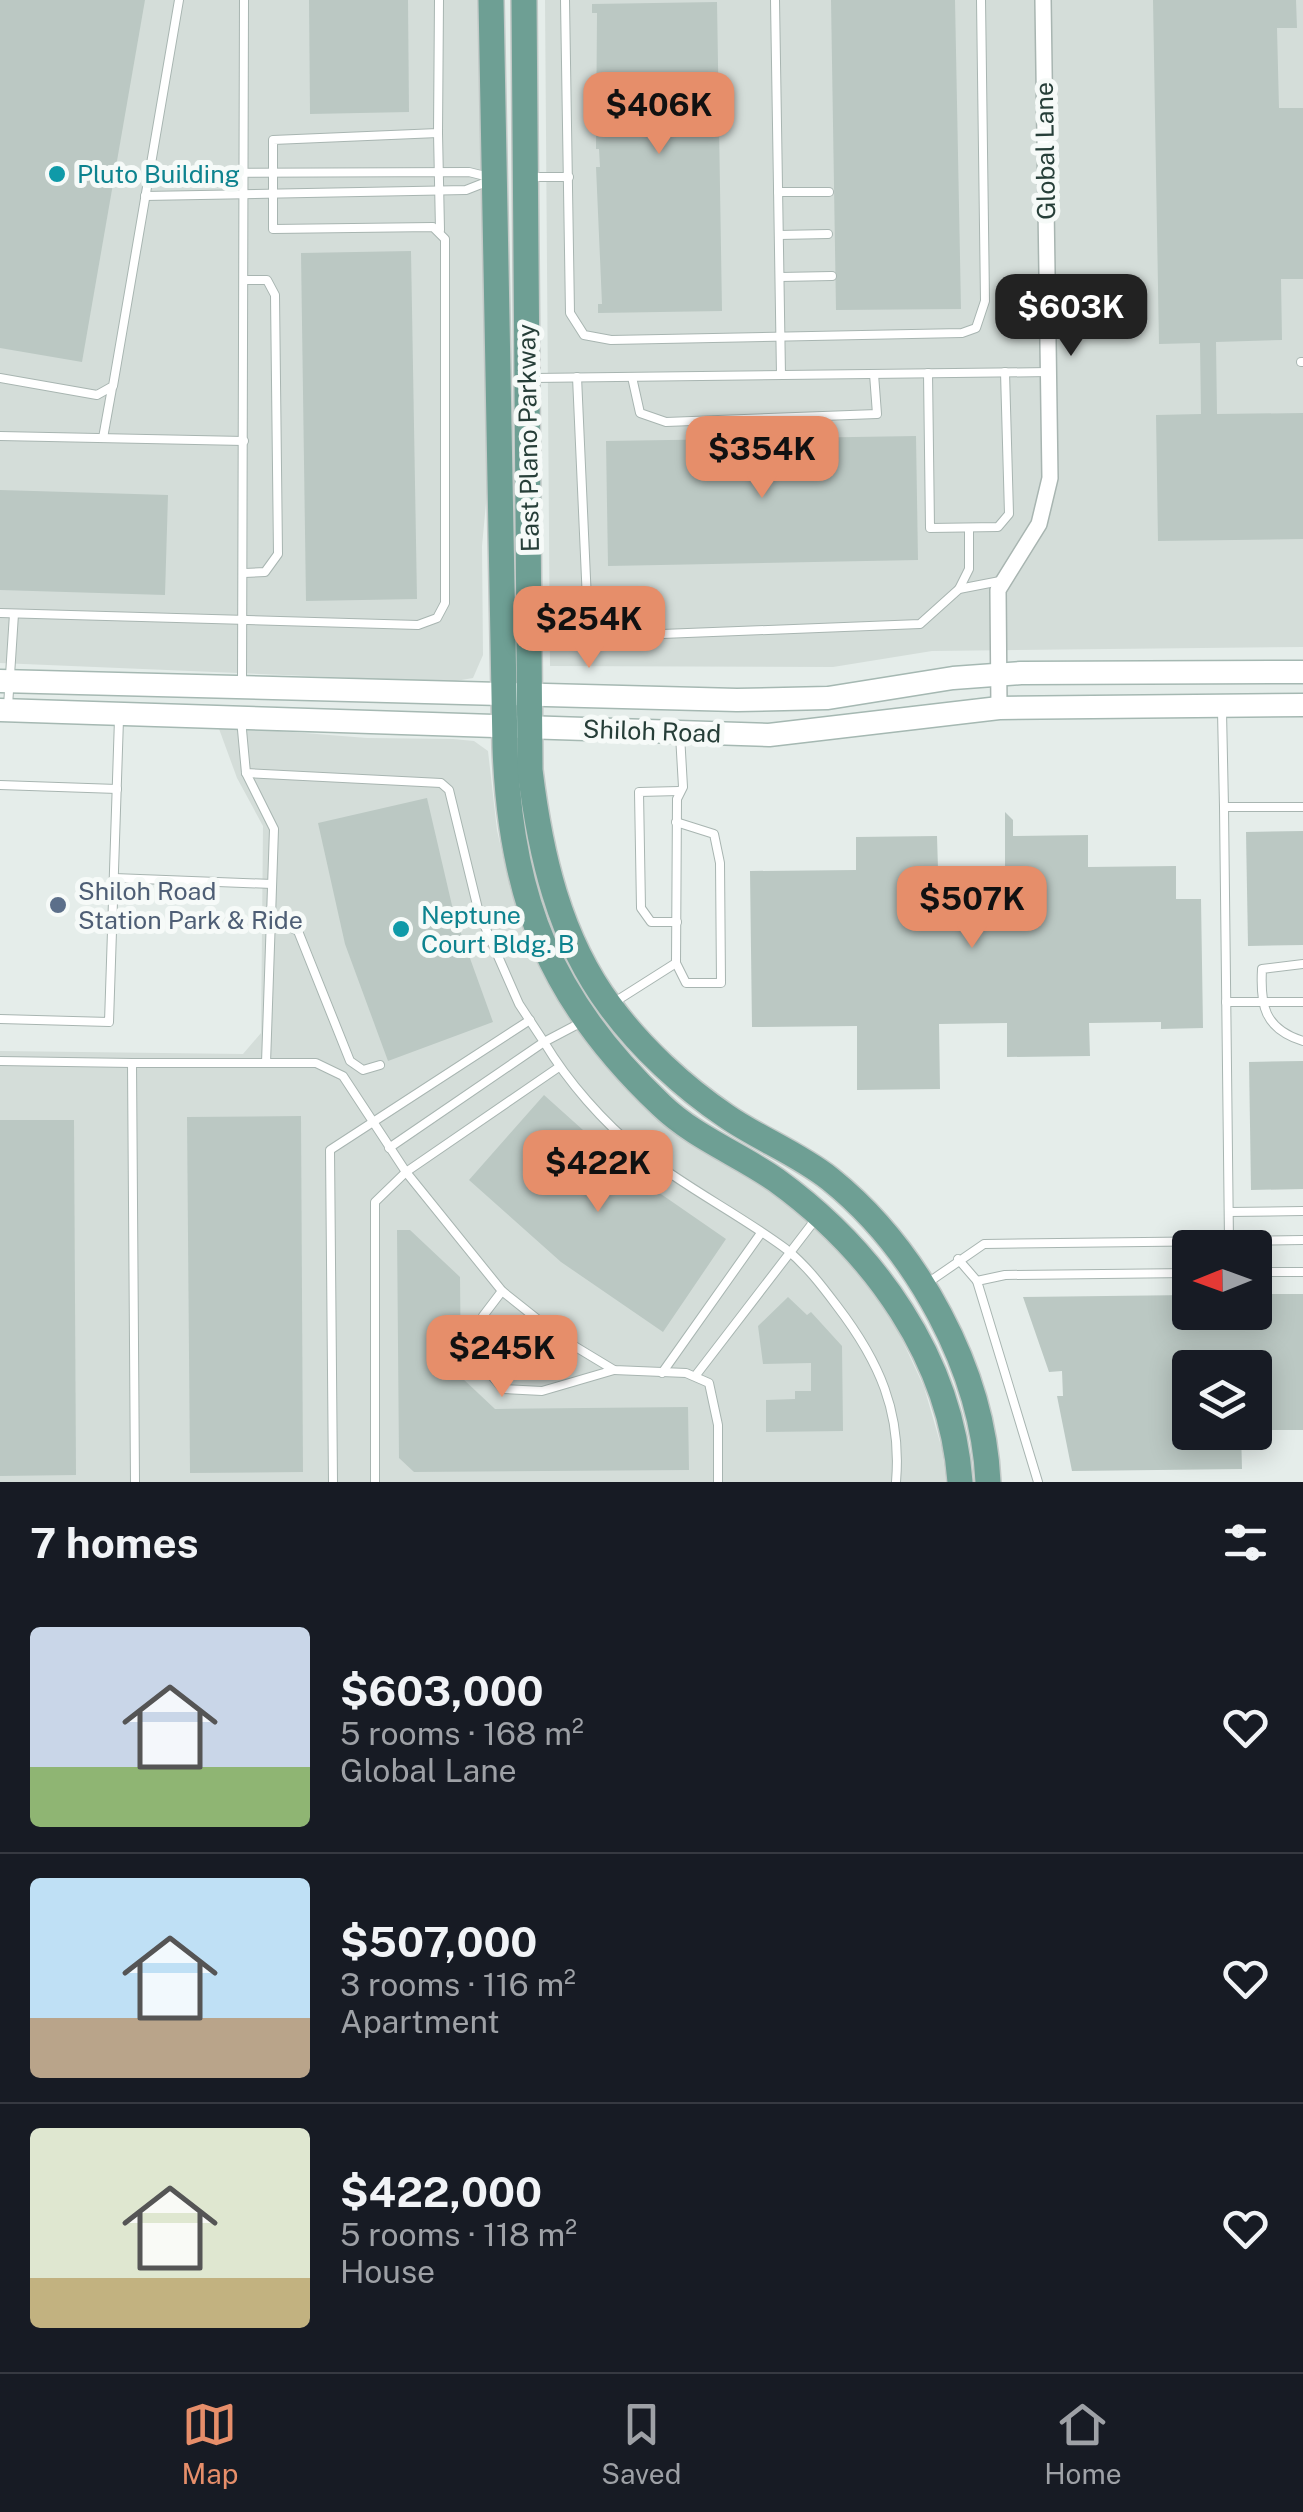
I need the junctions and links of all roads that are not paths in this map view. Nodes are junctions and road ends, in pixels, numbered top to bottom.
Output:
1 (179, 0) edge
2 (244, 0) edge
3 (439, 0) edge
4 (491, 0) edge
5 (524, 0) edge
6 (564, 0) edge
7 (774, 0) edge
8 (980, 0) edge
9 (1044, 0) edge
10 (438, 133) junction
11 (440, 172) junction
12 (150, 173) junction
13 (273, 175) junction
14 (244, 176) junction
15 (526, 177) junction
16 (569, 177) junction
17 (494, 178) junction
18 (439, 190) junction
19 (273, 192) junction
20 (778, 192) junction
21 (830, 192) dead end
22 (244, 194) junction
23 (146, 196) junction
24 (440, 230) junction
25 (779, 234) junction
26 (828, 234) dead end
27 (832, 276) dead end
28 (780, 277) junction
29 (244, 280) junction
30 (781, 335) junction
31 (1005, 372) junction
32 (1049, 372) junction
33 (928, 373) junction
34 (874, 374) junction
35 (781, 375) junction
36 (632, 376) junction
37 (577, 377) junction
38 (0, 378) edge
39 (498, 378) junction
40 (527, 378) junction
41 (112, 386) junction
42 (0, 436) edge
43 (103, 438) junction
44 (244, 441) junction
45 (968, 528) junction
46 (244, 573) junction
47 (1005, 580) junction
48 (960, 589) junction
49 (0, 613) edge
50 (14, 614) junction
51 (244, 620) junction
52 (1222, 672) junction
53 (1303, 672) edge
54 (996, 675) junction
55 (4, 682) edge
56 (242, 688) junction
57 (503, 696) junction
58 (530, 696) junction
59 (1303, 705) edge
60 (1222, 707) junction
61 (999, 708) junction
62 (4, 710) edge
63 (120, 714) junction
64 (241, 719) junction
65 (517, 726) junction
66 (680, 732) junction
67 (246, 773) junction
68 (0, 785) edge
69 (117, 789) junction
70 (679, 791) junction
71 (1224, 807) junction
72 (1303, 807) edge
73 (676, 822) junction
74 (114, 878) junction
75 (272, 884) junction
76 (270, 917) junction
77 (677, 922) junction
78 (676, 964) junction
79 (1303, 964) edge
80 (1226, 1002) junction
81 (1260, 1002) junction
82 (1303, 1002) edge
83 (609, 1005) junction
84 (0, 1020) edge
85 (530, 1020) junction
86 (586, 1020) junction
87 (1303, 1041) edge
88 (544, 1042) junction
89 (0, 1062) edge
90 (132, 1063) junction
91 (266, 1064) junction
92 (380, 1065) dead end
93 (558, 1067) junction
94 (372, 1124) junction
95 (388, 1148) junction
96 (406, 1172) junction
97 (1303, 1211) edge
98 (1229, 1212) junction
99 (820, 1214) junction
100 (1229, 1230) edge
101 (762, 1232) junction
102 (1272, 1240) edge
103 (1303, 1240) edge
104 (1172, 1242) edge
105 (789, 1252) junction
106 (958, 1260) junction
107 (1272, 1272) edge
108 (1303, 1272) edge
109 (1172, 1273) edge
110 (978, 1281) junction
111 (922, 1287) junction
112 (502, 1291) junction
113 (897, 1303) junction
114 (614, 1370) junction
115 (662, 1373) junction
116 (696, 1375) junction
117 (134, 1482) edge
118 (333, 1482) edge
119 (375, 1482) edge
120 (718, 1482) edge
121 (896, 1482) edge
122 (960, 1482) edge
123 (988, 1482) edge
124 (1038, 1482) edge

1 - 12 lane
2 - 14 lane
3 - 10 lane
4 - 17 main road, East Plano Parkway
5 - 15 main road, East Plano Parkway
6 - 16 lane
7 - 20 lane
8 - 30 lane
9 - 32 street, Global Lane
10 - 11 lane
10 - 13 lane
11 - 13 lane
11 - 17 lane
11 - 18 lane
12 - 14 lane
12 - 23 lane
13 - 14 lane
13 - 19 lane
14 - 22 lane
15 - 16 lane
15 - 17 main road
15 - 40 main road, East Plano Parkway
16 - 30 lane
17 - 18 lane
17 - 39 main road, East Plano Parkway
18 - 19 lane
18 - 24 lane
19 - 22 lane
19 - 24 lane
20 - 21 lane
20 - 25 lane
22 - 23 lane
22 - 29 lane
23 - 41 lane
24 - 51 lane
25 - 26 lane
25 - 28 lane
27 - 28 lane
28 - 30 lane
29 - 44 lane
29 - 46 lane
30 - 35 lane
31 - 32 lane
31 - 33 lane
31 - 45 lane
32 - 47 street, Global Lane
33 - 34 lane
33 - 45 lane
34 - 35 lane
34 - 36 lane
35 - 36 lane
36 - 37 lane
37 - 40 lane
37 - 48 lane
38 - 41 lane
39 - 40 main road
39 - 57 main road, East Plano Parkway
40 - 58 main road, East Plano Parkway
41 - 43 lane
42 - 43 lane
43 - 44 lane
44 - 46 lane
45 - 48 lane
46 - 51 lane
47 - 48 lane
47 - 54 street, Global Lane
49 - 50 lane
50 - 51 lane
50 - 55 lane
51 - 56 lane
52 - 53 main road, Shiloh Road
52 - 54 main road, Shiloh Road
52 - 60 main road
54 - 58 main road, Shiloh Road
54 - 61 street, Global Lane
55 - 56 main road, Shiloh Road
55 - 62 lane
56 - 57 main road, Shiloh Road
56 - 64 main road
57 - 58 main road, Shiloh Road
57 - 65 main road, East Plano Parkway
58 - 65 main road, East Plano Parkway
59 - 60 main road, Shiloh Road
60 - 61 main road, Shiloh Road
60 - 71 lane
61 - 66 main road, Shiloh Road
62 - 63 main road, Shiloh Road
63 - 64 main road, Shiloh Road
63 - 69 lane
64 - 65 main road, Shiloh Road
64 - 67 lane
65 - 66 main road, Shiloh Road
65 - 83 main road, East Plano Parkway
65 - 86 main road, East Plano Parkway
66 - 70 lane
67 - 75 lane
67 - 85 lane
68 - 69 lane
69 - 74 lane
70 - 73 lane
70 - 77 lane
71 - 72 lane
71 - 80 lane
73 - 77 lane
73 - 78 lane
74 - 75 lane
74 - 84 lane
75 - 76 lane
76 - 91 lane
76 - 92 lane
77 - 78 lane
78 - 83 lane
79 - 81 lane
80 - 81 lane
80 - 98 lane
81 - 82 lane
81 - 87 lane
83 - 86 main road
83 - 111 main road, East Plano Parkway
85 - 88 lane
85 - 94 lane
86 - 88 lane
86 - 99 main road, East Plano Parkway
88 - 93 lane
88 - 95 lane
89 - 90 lane
90 - 91 lane
90 - 117 lane
91 - 94 lane
93 - 96 lane
93 - 101 lane
94 - 95 lane
94 - 118 lane
95 - 96 lane
96 - 112 lane
96 - 119 lane
97 - 98 lane
98 - 100 lane
99 - 105 lane
99 - 113 main road, East Plano Parkway
101 - 105 lane
101 - 115 lane
102 - 103 lane
104 - 106 lane
105 - 116 lane
105 - 121 lane
106 - 110 lane
106 - 111 lane
107 - 108 lane
109 - 110 lane
110 - 124 lane
111 - 113 main road
111 - 123 main road, East Plano Parkway
112 - 114 lane
112 - 114 lane
113 - 122 main road, East Plano Parkway
114 - 115 lane
115 - 116 lane
116 - 120 lane

